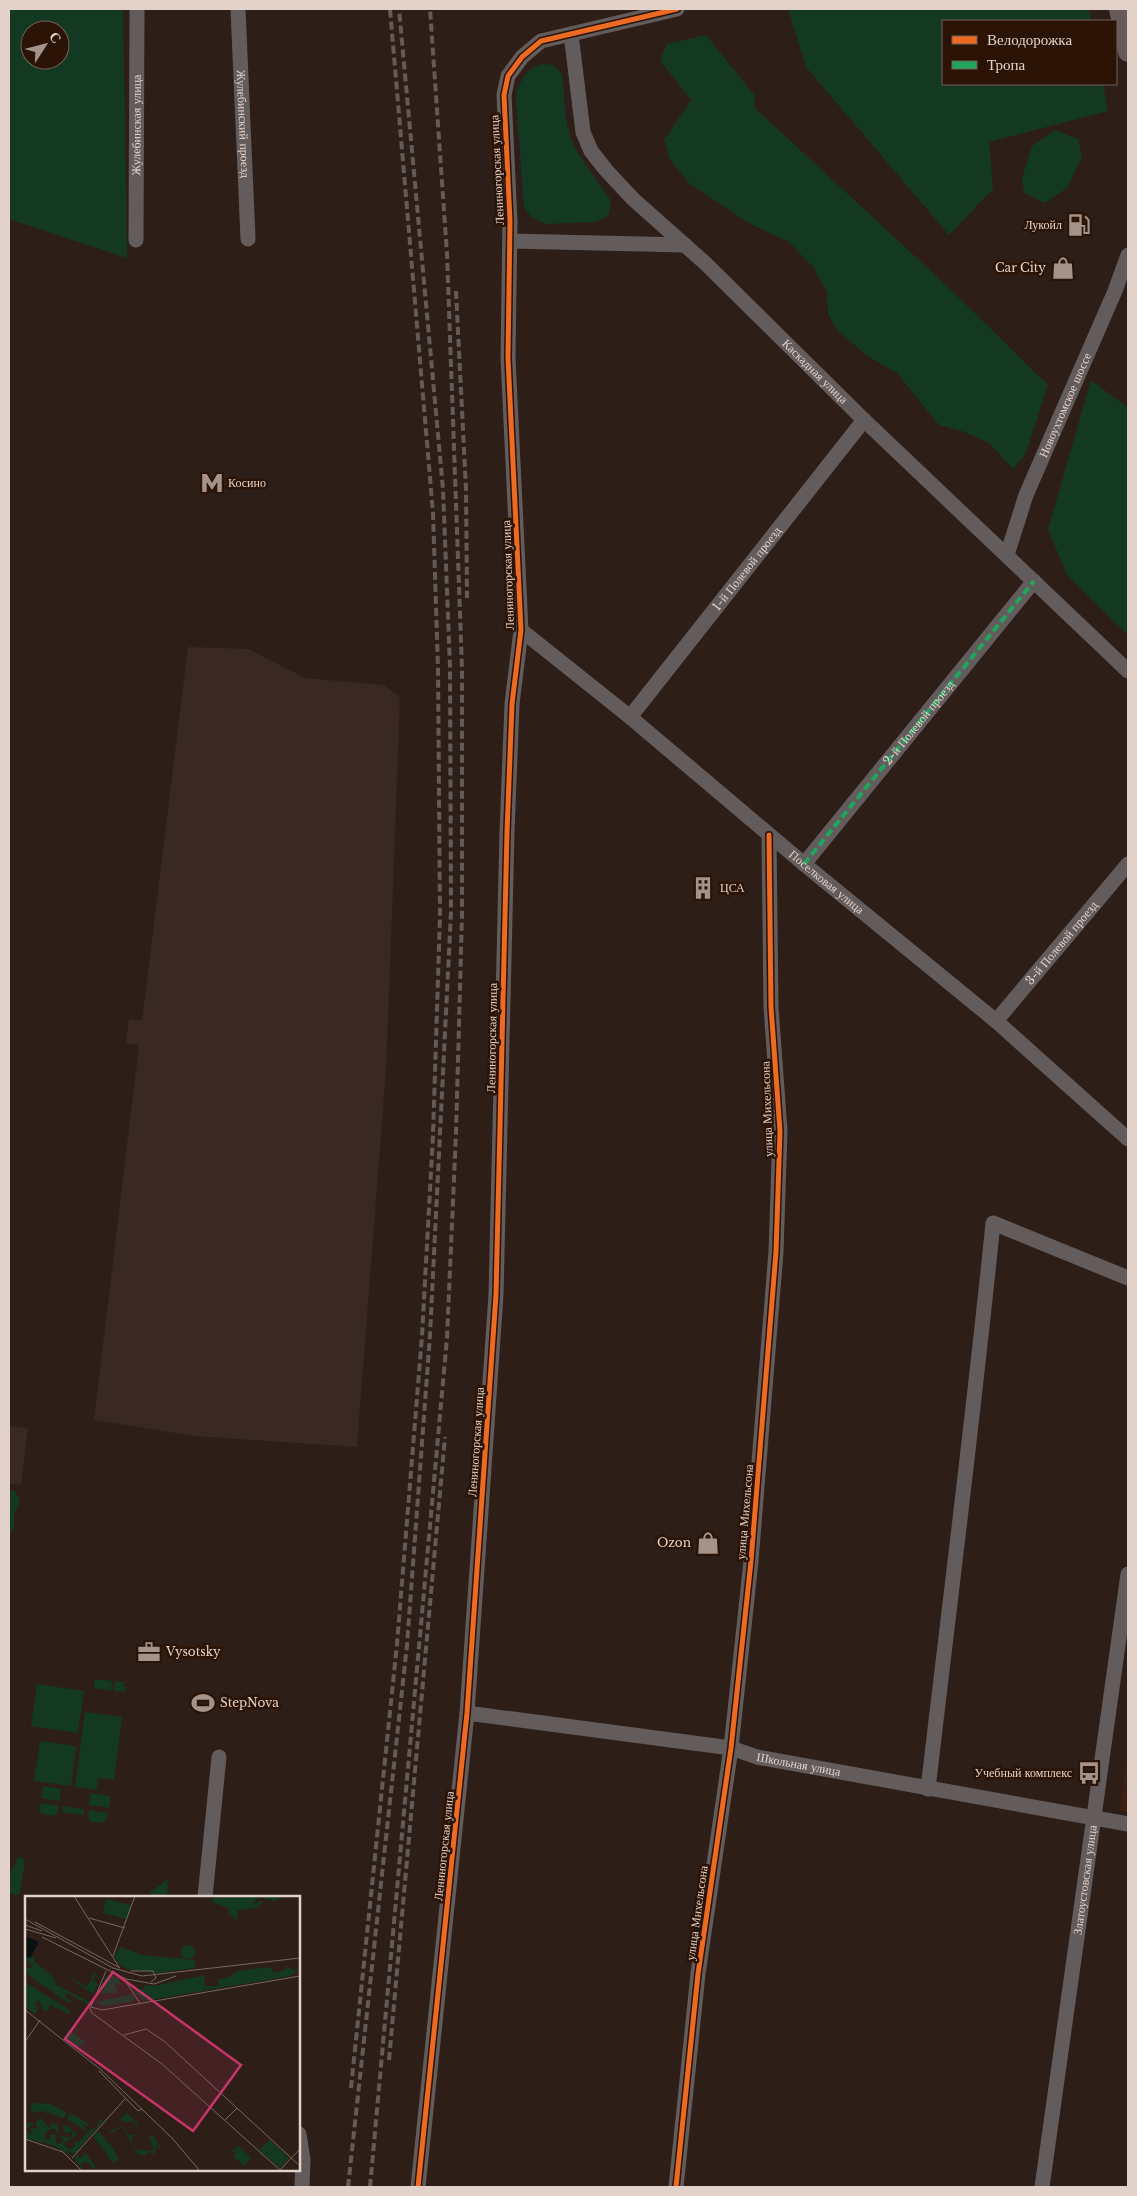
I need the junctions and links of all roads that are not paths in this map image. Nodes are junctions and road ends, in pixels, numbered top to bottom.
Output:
1 (137, 9) edge
2 (238, 9) edge
3 (677, 9) edge
4 (1119, 9) edge
5 (571, 34) junction
6 (1128, 52) edge
7 (248, 239) dead end
8 (136, 240) dead end
9 (510, 241) junction
10 (685, 245) junction
11 (1128, 255) edge
12 (1128, 276) edge
13 (1116, 291) junction
14 (864, 420) junction
15 (1007, 555) junction
16 (1034, 581) junction
17 (521, 630) junction
18 (1128, 671) edge
19 (630, 717) junction
20 (769, 835) junction
21 (804, 864) junction
22 (1128, 864) edge
23 (996, 1021) junction
24 (1128, 1139) edge
25 (1128, 1278) edge
26 (1128, 1574) edge
27 (468, 1712) junction
28 (731, 1748) junction
29 (219, 1757) dead end
30 (928, 1789) junction
31 (1096, 1818) junction
32 (1128, 1824) edge
33 (205, 1896) edge
34 (300, 2140) edge
35 (302, 2187) edge
36 (418, 2187) edge
37 (676, 2187) edge
38 (1042, 2187) edge

1 - 8 street, Жулебинская улица
2 - 7 street, Жулебинский проезд
3 - 5 street, Лениногорская улица
4 - 6 main road
5 - 9 street, Лениногорская улица
5 - 10 street, Каскадная улица
9 - 10 street
9 - 17 street, Лениногорская улица
10 - 14 street, Каскадная улица
11 - 13 street, Новоухтомское шоссе
12 - 13 street
13 - 15 street, Новоухтомское шоссе
14 - 15 street, Каскадная улица
14 - 19 street, 1-й Полевой проезд
15 - 16 street, Каскадная улица
16 - 18 street, Каскадная улица
16 - 21 street, 2-й Полевой проезд
17 - 19 street, Поселковая улица
17 - 27 street, Лениногорская улица
19 - 20 street, Поселковая улица
20 - 21 street, Поселковая улица
20 - 28 street, улица Михельсона
21 - 23 street, Поселковая улица
22 - 23 street, 3-й Полевой проезд
23 - 24 street, Поселковая улица
25 - 30 street
26 - 31 street, Златоустовская улица
27 - 28 street, Школьная улица
27 - 36 street, Лениногорская улица
28 - 30 street, Школьная улица
28 - 37 street, улица Михельсона
29 - 33 street
30 - 31 street, Школьная улица
31 - 32 street, Школьная улица
31 - 38 street, Златоустовская улица
34 - 35 street

